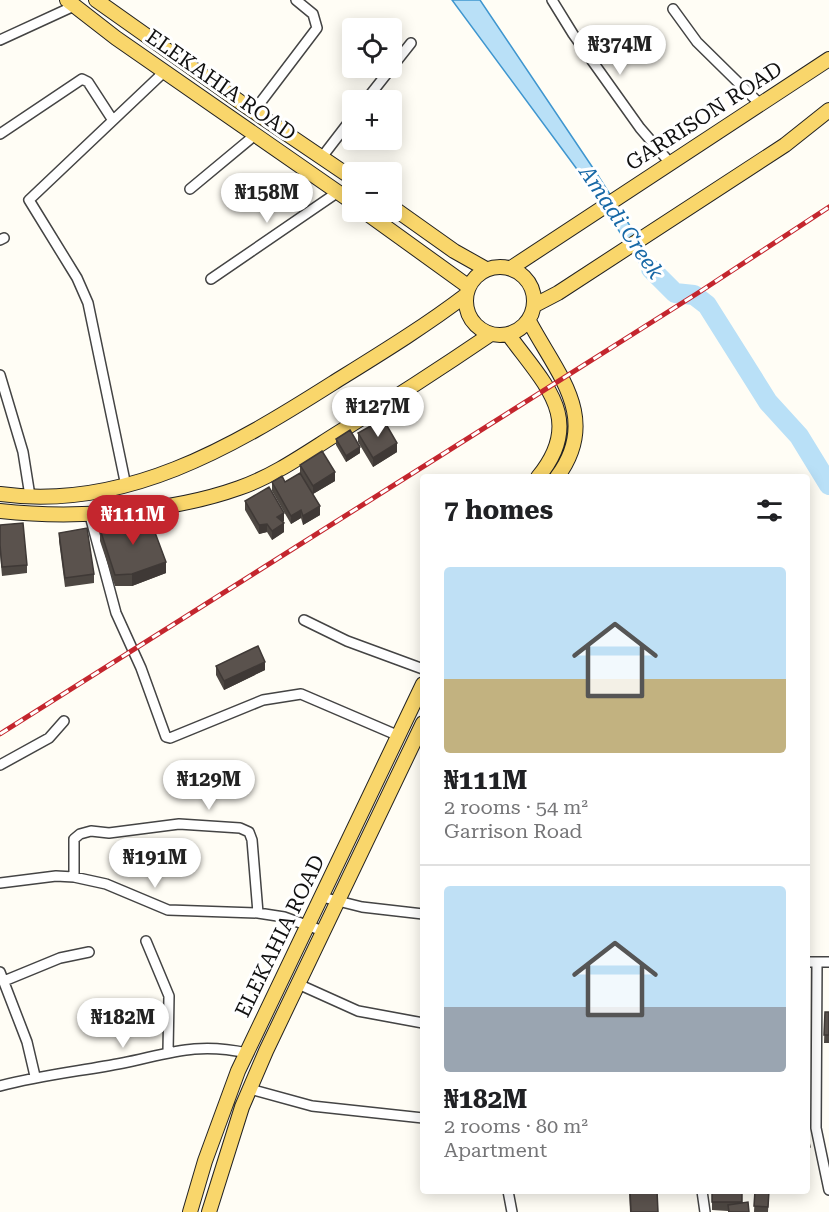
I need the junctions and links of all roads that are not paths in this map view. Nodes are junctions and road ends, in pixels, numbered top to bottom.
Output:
1 (96, 0) edge
2 (296, 0) edge
3 (552, 0) edge
4 (71, 3) edge
5 (673, 9) dead end
6 (0, 40) edge
7 (411, 43) dead end
8 (829, 59) edge
9 (164, 72) junction
10 (374, 90) edge
11 (760, 104) junction
12 (829, 110) edge
13 (254, 111) junction
14 (112, 119) junction
15 (342, 131) edge
16 (0, 134) edge
17 (255, 135) junction
18 (322, 157) junction
19 (671, 164) junction
20 (342, 171) edge
21 (190, 189) dead end
22 (338, 192) junction
23 (342, 195) edge
24 (402, 214) edge
25 (379, 222) edge
26 (511, 268) junction
27 (486, 269) junction
28 (211, 279) dead end
29 (467, 291) junction
30 (535, 305) junction
31 (529, 321) junction
32 (491, 334) junction
33 (508, 334) junction
34 (0, 375) edge
35 (540, 474) edge
36 (559, 474) edge
37 (126, 486) junction
38 (0, 494) edge
39 (30, 496) junction
40 (0, 511) edge
41 (88, 512) junction
42 (304, 620) dead end
43 (420, 668) edge
44 (420, 690) edge
45 (64, 721) dead end
46 (420, 729) edge
47 (399, 736) junction
48 (0, 765) edge
49 (74, 877) junction
50 (0, 883) edge
51 (322, 897) junction
52 (338, 903) junction
53 (258, 913) junction
54 (420, 914) edge
55 (307, 926) junction
56 (323, 931) junction
57 (146, 941) dead end
58 (89, 952) dead end
59 (812, 962) edge
60 (829, 962) edge
61 (2, 977) edge
62 (298, 984) junction
63 (420, 1022) edge
64 (168, 1052) junction
65 (247, 1053) junction
66 (35, 1076) junction
67 (0, 1086) edge
68 (250, 1089) junction
69 (420, 1118) edge
70 (829, 1190) edge
71 (509, 1194) edge
72 (702, 1194) edge
73 (190, 1212) edge
74 (209, 1212) edge
75 (512, 1212) edge
76 (705, 1212) edge

1 - 13 main road, ELEKAHIA ROAD
2 - 13 street
3 - 19 street
4 - 6 street
4 - 9 main road, ELEKAHIA ROAD
5 - 11 street
7 - 10 street
8 - 11 main road, GARRISON ROAD
9 - 14 street
9 - 17 main road, ELEKAHIA ROAD
11 - 19 main road, GARRISON ROAD
12 - 30 main road
13 - 18 main road, ELEKAHIA ROAD
14 - 16 street
14 - 37 street
15 - 18 street
17 - 21 street
17 - 22 main road, ELEKAHIA ROAD
18 - 20 main road, ELEKAHIA ROAD
19 - 26 main road, GARRISON ROAD
22 - 23 main road, ELEKAHIA ROAD
22 - 28 street
24 - 27 main road
25 - 29 main road
26 - 27 main road
26 - 30 main road
27 - 29 main road
29 - 32 main road
29 - 37 main road
30 - 31 main road
31 - 33 main road
31 - 36 main road
32 - 33 main road
32 - 41 main road
33 - 35 main road
34 - 39 street
37 - 39 main road
38 - 39 main road
40 - 41 main road
41 - 47 street
42 - 43 street
44 - 47 main road, ELEKAHIA ROAD
45 - 48 street
46 - 52 main road, ELEKAHIA ROAD
47 - 51 main road, ELEKAHIA ROAD
49 - 50 street
49 - 53 street
49 - 53 street
51 - 52 street
51 - 55 main road, ELEKAHIA ROAD
52 - 54 street
52 - 56 main road, ELEKAHIA ROAD
53 - 55 street
55 - 56 street
55 - 65 main road, ELEKAHIA ROAD
56 - 62 main road, ELEKAHIA ROAD
57 - 64 street
58 - 61 street
59 - 60 street
59 - 70 street
61 - 66 street
62 - 63 street
62 - 68 main road, ELEKAHIA ROAD
64 - 65 street
64 - 66 street
65 - 73 main road, ELEKAHIA ROAD
66 - 67 street
68 - 69 street
68 - 74 main road, ELEKAHIA ROAD
71 - 75 street
72 - 76 street

